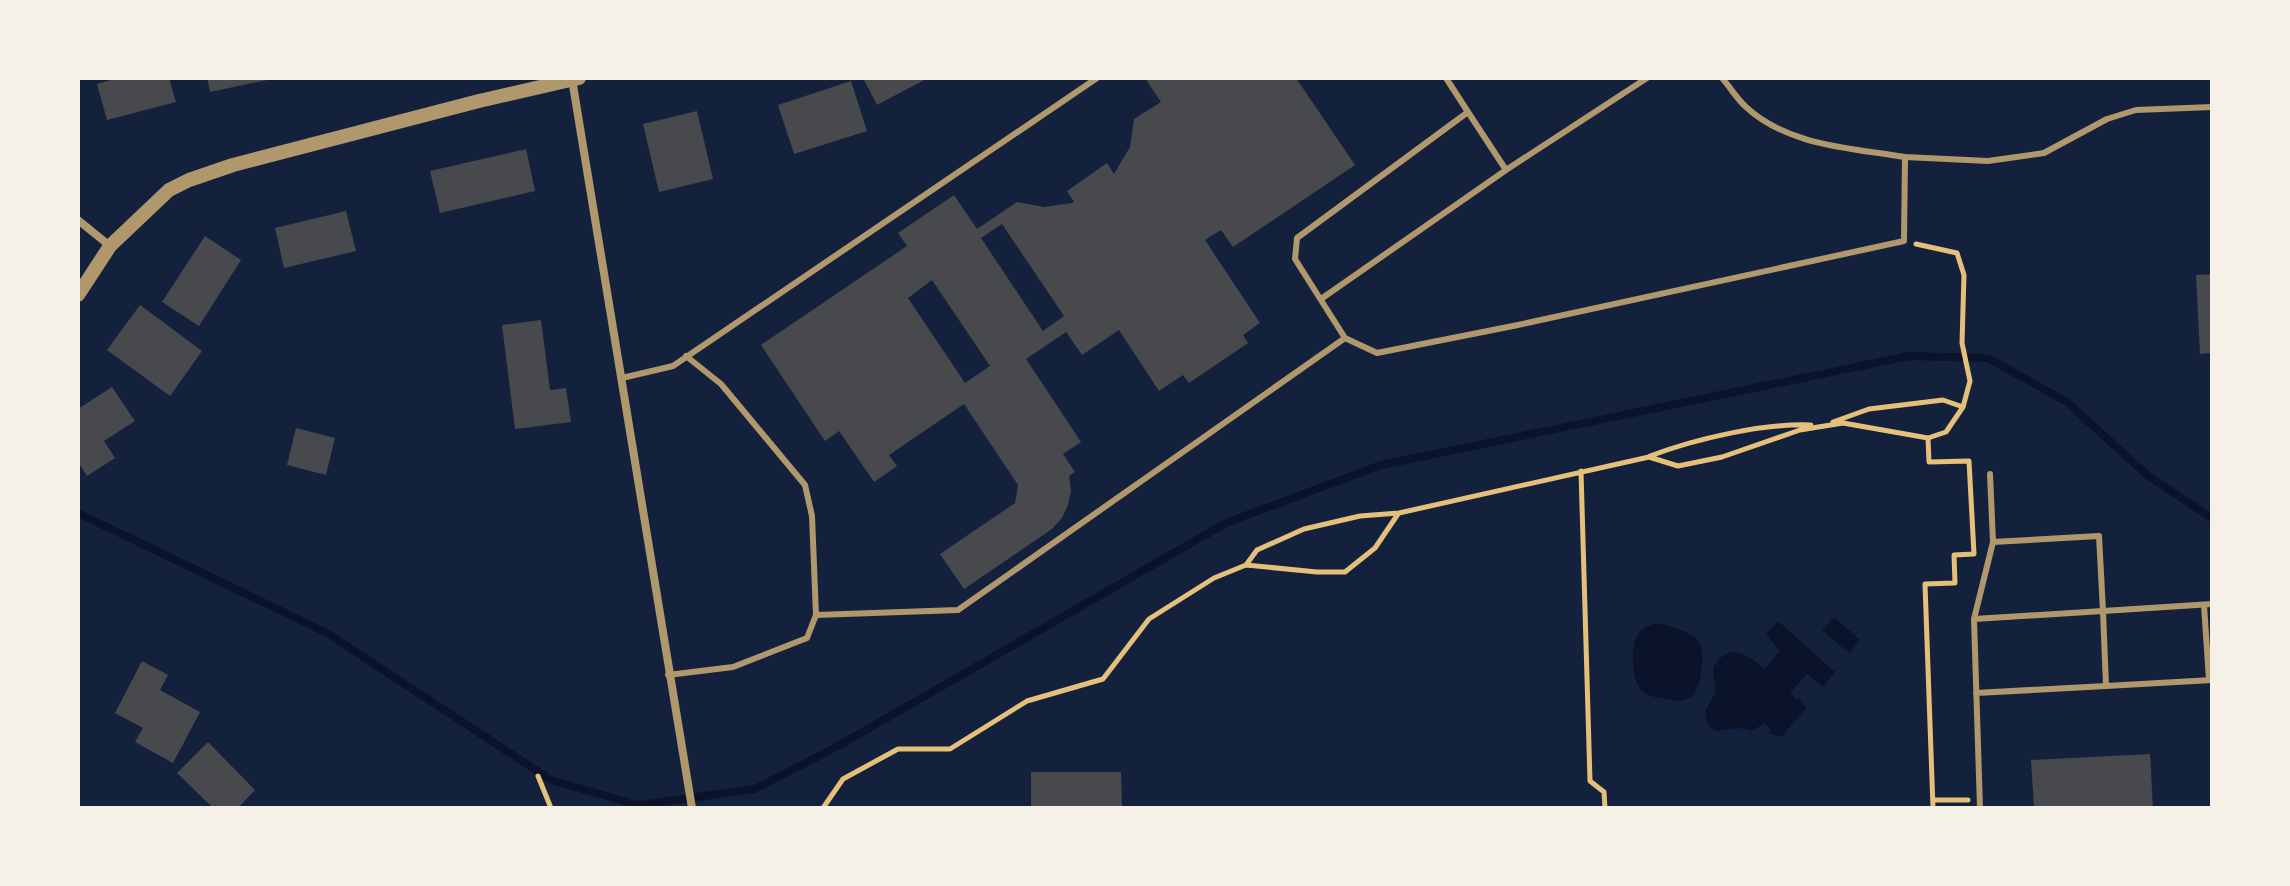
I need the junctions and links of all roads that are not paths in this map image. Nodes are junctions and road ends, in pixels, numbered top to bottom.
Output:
1 (1097, 78) edge
2 (1446, 78) edge
3 (1647, 78) edge
4 (1722, 78) edge
5 (574, 79) edge
6 (2212, 107) edge
7 (1468, 112) junction
8 (1905, 157) junction
9 (1506, 170) junction
10 (78, 220) edge
11 (110, 246) junction
12 (78, 295) edge
13 (1321, 299) junction
14 (1345, 338) junction
15 (686, 356) junction
16 (622, 378) junction
17 (1990, 474) dead end
18 (1993, 542) junction
19 (2208, 605) edge
20 (2103, 611) junction
21 (816, 615) junction
22 (1974, 619) junction
23 (668, 675) junction
24 (2210, 680) edge
25 (2106, 686) junction
26 (1976, 693) junction
27 (1980, 804) edge
28 (692, 808) edge

1 - 15 lane
2 - 7 lane
3 - 9 lane
4 - 8 lane
5 - 11 street
5 - 16 street
6 - 8 lane
7 - 9 lane
7 - 13 lane
8 - 14 lane
9 - 13 lane
10 - 11 street
11 - 12 street
13 - 14 lane
14 - 21 lane
15 - 16 lane
15 - 21 lane
16 - 23 street
17 - 18 lane
18 - 20 lane
18 - 22 lane
19 - 20 lane
19 - 24 lane
20 - 22 lane
20 - 25 lane
21 - 23 lane
22 - 26 lane
23 - 28 street
24 - 25 lane
25 - 26 lane
26 - 27 lane

